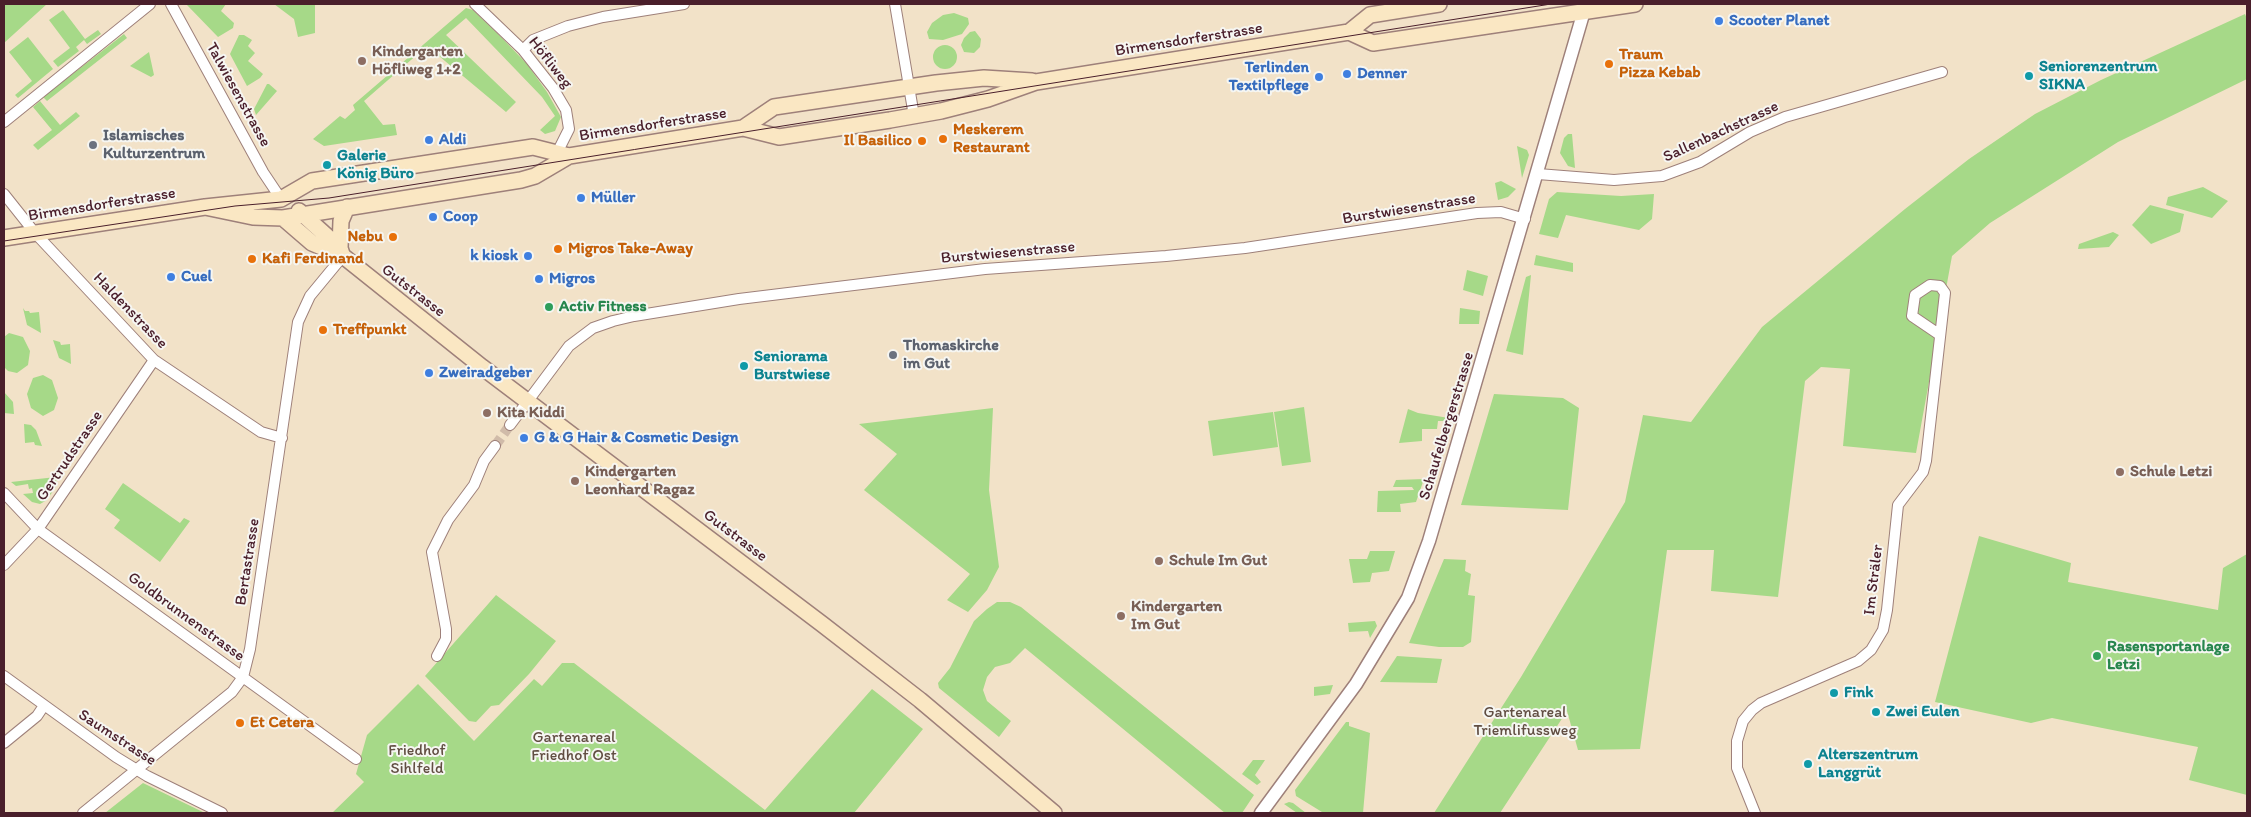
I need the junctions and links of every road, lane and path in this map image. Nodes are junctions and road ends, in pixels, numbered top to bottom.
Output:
1 (150, 4) edge
2 (171, 4) edge
3 (475, 4) edge
4 (684, 4) edge
5 (895, 4) edge
6 (1439, 4) edge
7 (1636, 4) edge
8 (1585, 7) edge
9 (1349, 32) junction
10 (523, 50) junction
11 (1942, 72) dead end
12 (1036, 82) junction
13 (909, 87) junction
14 (914, 116) junction
15 (4, 122) edge
16 (743, 128) junction
17 (563, 155) junction
18 (1538, 174) junction
19 (4, 194) edge
20 (282, 200) junction
21 (205, 207) junction
22 (347, 207) junction
23 (304, 214) junction
24 (283, 218) junction
25 (1525, 219) junction
26 (35, 233) junction
27 (4, 238) edge
28 (341, 252) junction
29 (1940, 335) junction
30 (154, 360) junction
31 (528, 401) junction
32 (510, 426) tunnel mouth
33 (282, 438) junction
34 (495, 446) tunnel mouth
35 (4, 492) edge
36 (38, 529) junction
37 (4, 565) edge
38 (437, 656) dead end
39 (4, 676) edge
40 (243, 677) junction
41 (44, 707) junction
42 (4, 742) edge
43 (356, 759) dead end
44 (138, 770) junction
45 (83, 813) edge
46 (222, 813) edge
47 (1054, 813) edge
48 (1261, 813) edge
49 (1755, 813) edge

1 - 15 street
2 - 20 street, Talwiesenstrasse
3 - 10 street, Höfliweg
4 - 10 street
5 - 13 street
6 - 9 main road, Birmensdorferstrasse
7 - 8 main road
8 - 9 main road
8 - 18 street, Schaufelbergerstrasse
9 - 12 main road, Birmensdorferstrasse
10 - 17 street, Höfliweg
11 - 18 street, Sallenbachstrasse
12 - 13 main road, Birmensdorferstrasse
12 - 14 main road, Birmensdorferstrasse
13 - 14 street
13 - 16 main road, Birmensdorferstrasse
14 - 16 main road, Birmensdorferstrasse
16 - 17 main road, Birmensdorferstrasse
17 - 20 main road, Birmensdorferstrasse
17 - 22 main road, Birmensdorferstrasse
18 - 25 street, Schaufelbergerstrasse
19 - 26 street, Haldenstrasse
20 - 21 main road, Birmensdorferstrasse
20 - 23 main road, Gutstrasse
21 - 24 main road, Birmensdorferstrasse
21 - 26 main road, Birmensdorferstrasse
22 - 23 main road, Birmensdorferstrasse
22 - 28 main road
23 - 24 main road, Birmensdorferstrasse
23 - 28 main road, Gutstrasse
24 - 28 main road, Gutstrasse
25 - 31 street, Burstwiesenstrasse
25 - 48 street, Schaufelbergerstrasse
26 - 27 main road, Birmensdorferstrasse
26 - 30 street, Haldenstrasse
28 - 31 main road, Gutstrasse
28 - 33 street, Bertastrasse
29 - 29 street, Im Sträler
29 - 49 street, Im Sträler
30 - 33 street, Haldenstrasse
30 - 36 street, Gertrudstrasse
31 - 32 street, Burstwiesenstrasse
31 - 47 main road, Gutstrasse
33 - 40 street, Bertastrasse
34 - 38 street
35 - 36 street, Goldbrunnenstrasse
36 - 37 street, Gertrudstrasse
36 - 40 street, Goldbrunnenstrasse
39 - 41 street, Saumstrasse
40 - 43 street, Goldbrunnenstrasse
40 - 44 street, Bertastrasse
41 - 42 street
41 - 44 street, Saumstrasse
44 - 45 street, Bertastrasse
44 - 46 street, Saumstrasse

